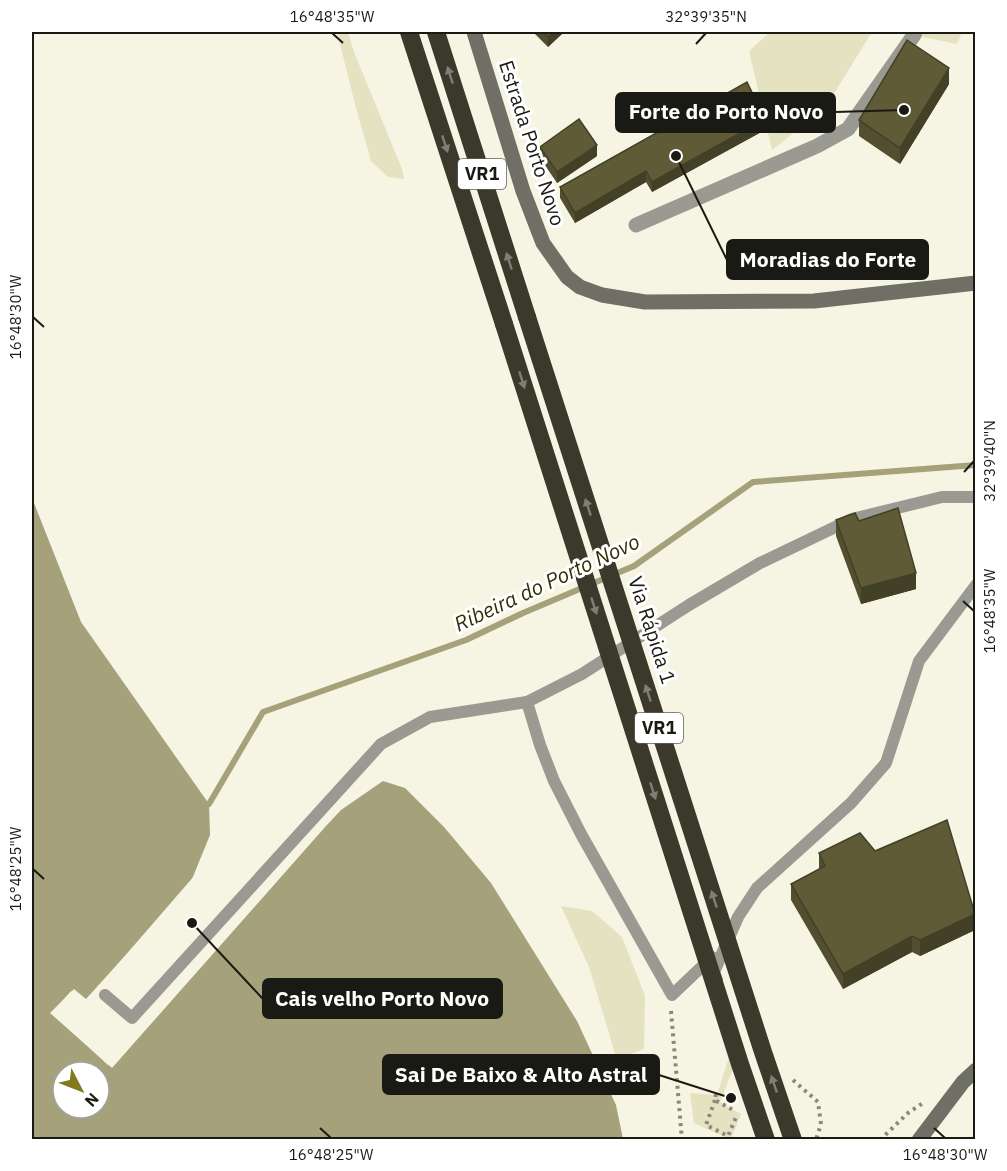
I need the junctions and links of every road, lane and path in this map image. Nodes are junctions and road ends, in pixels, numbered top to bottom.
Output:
1 (409, 32) edge
2 (436, 32) edge
3 (474, 32) edge
4 (915, 32) edge
5 (636, 225) dead end
6 (975, 283) edge
7 (975, 497) edge
8 (975, 585) edge
9 (528, 702) junction
10 (730, 939) junction
11 (105, 995) dead end
12 (672, 995) junction
13 (721, 1039) dead end
14 (975, 1070) edge
15 (715, 1100) dead end
16 (738, 1112) dead end
17 (682, 1140) edge
18 (766, 1140) edge
19 (793, 1140) edge
20 (919, 1140) edge

1 -> 18 highway, VR1, bridge
19 -> 2 highway, Via Rápida 1 / VR1, bridge
3 - 6 main road, Estrada Porto Novo
4 - 5 street
7 - 9 lane
8 - 10 lane
9 - 11 lane
9 - 12 lane
10 - 12 lane
10 - 13 lane
12 - 17 path
14 - 20 main road
15 - 16 path

